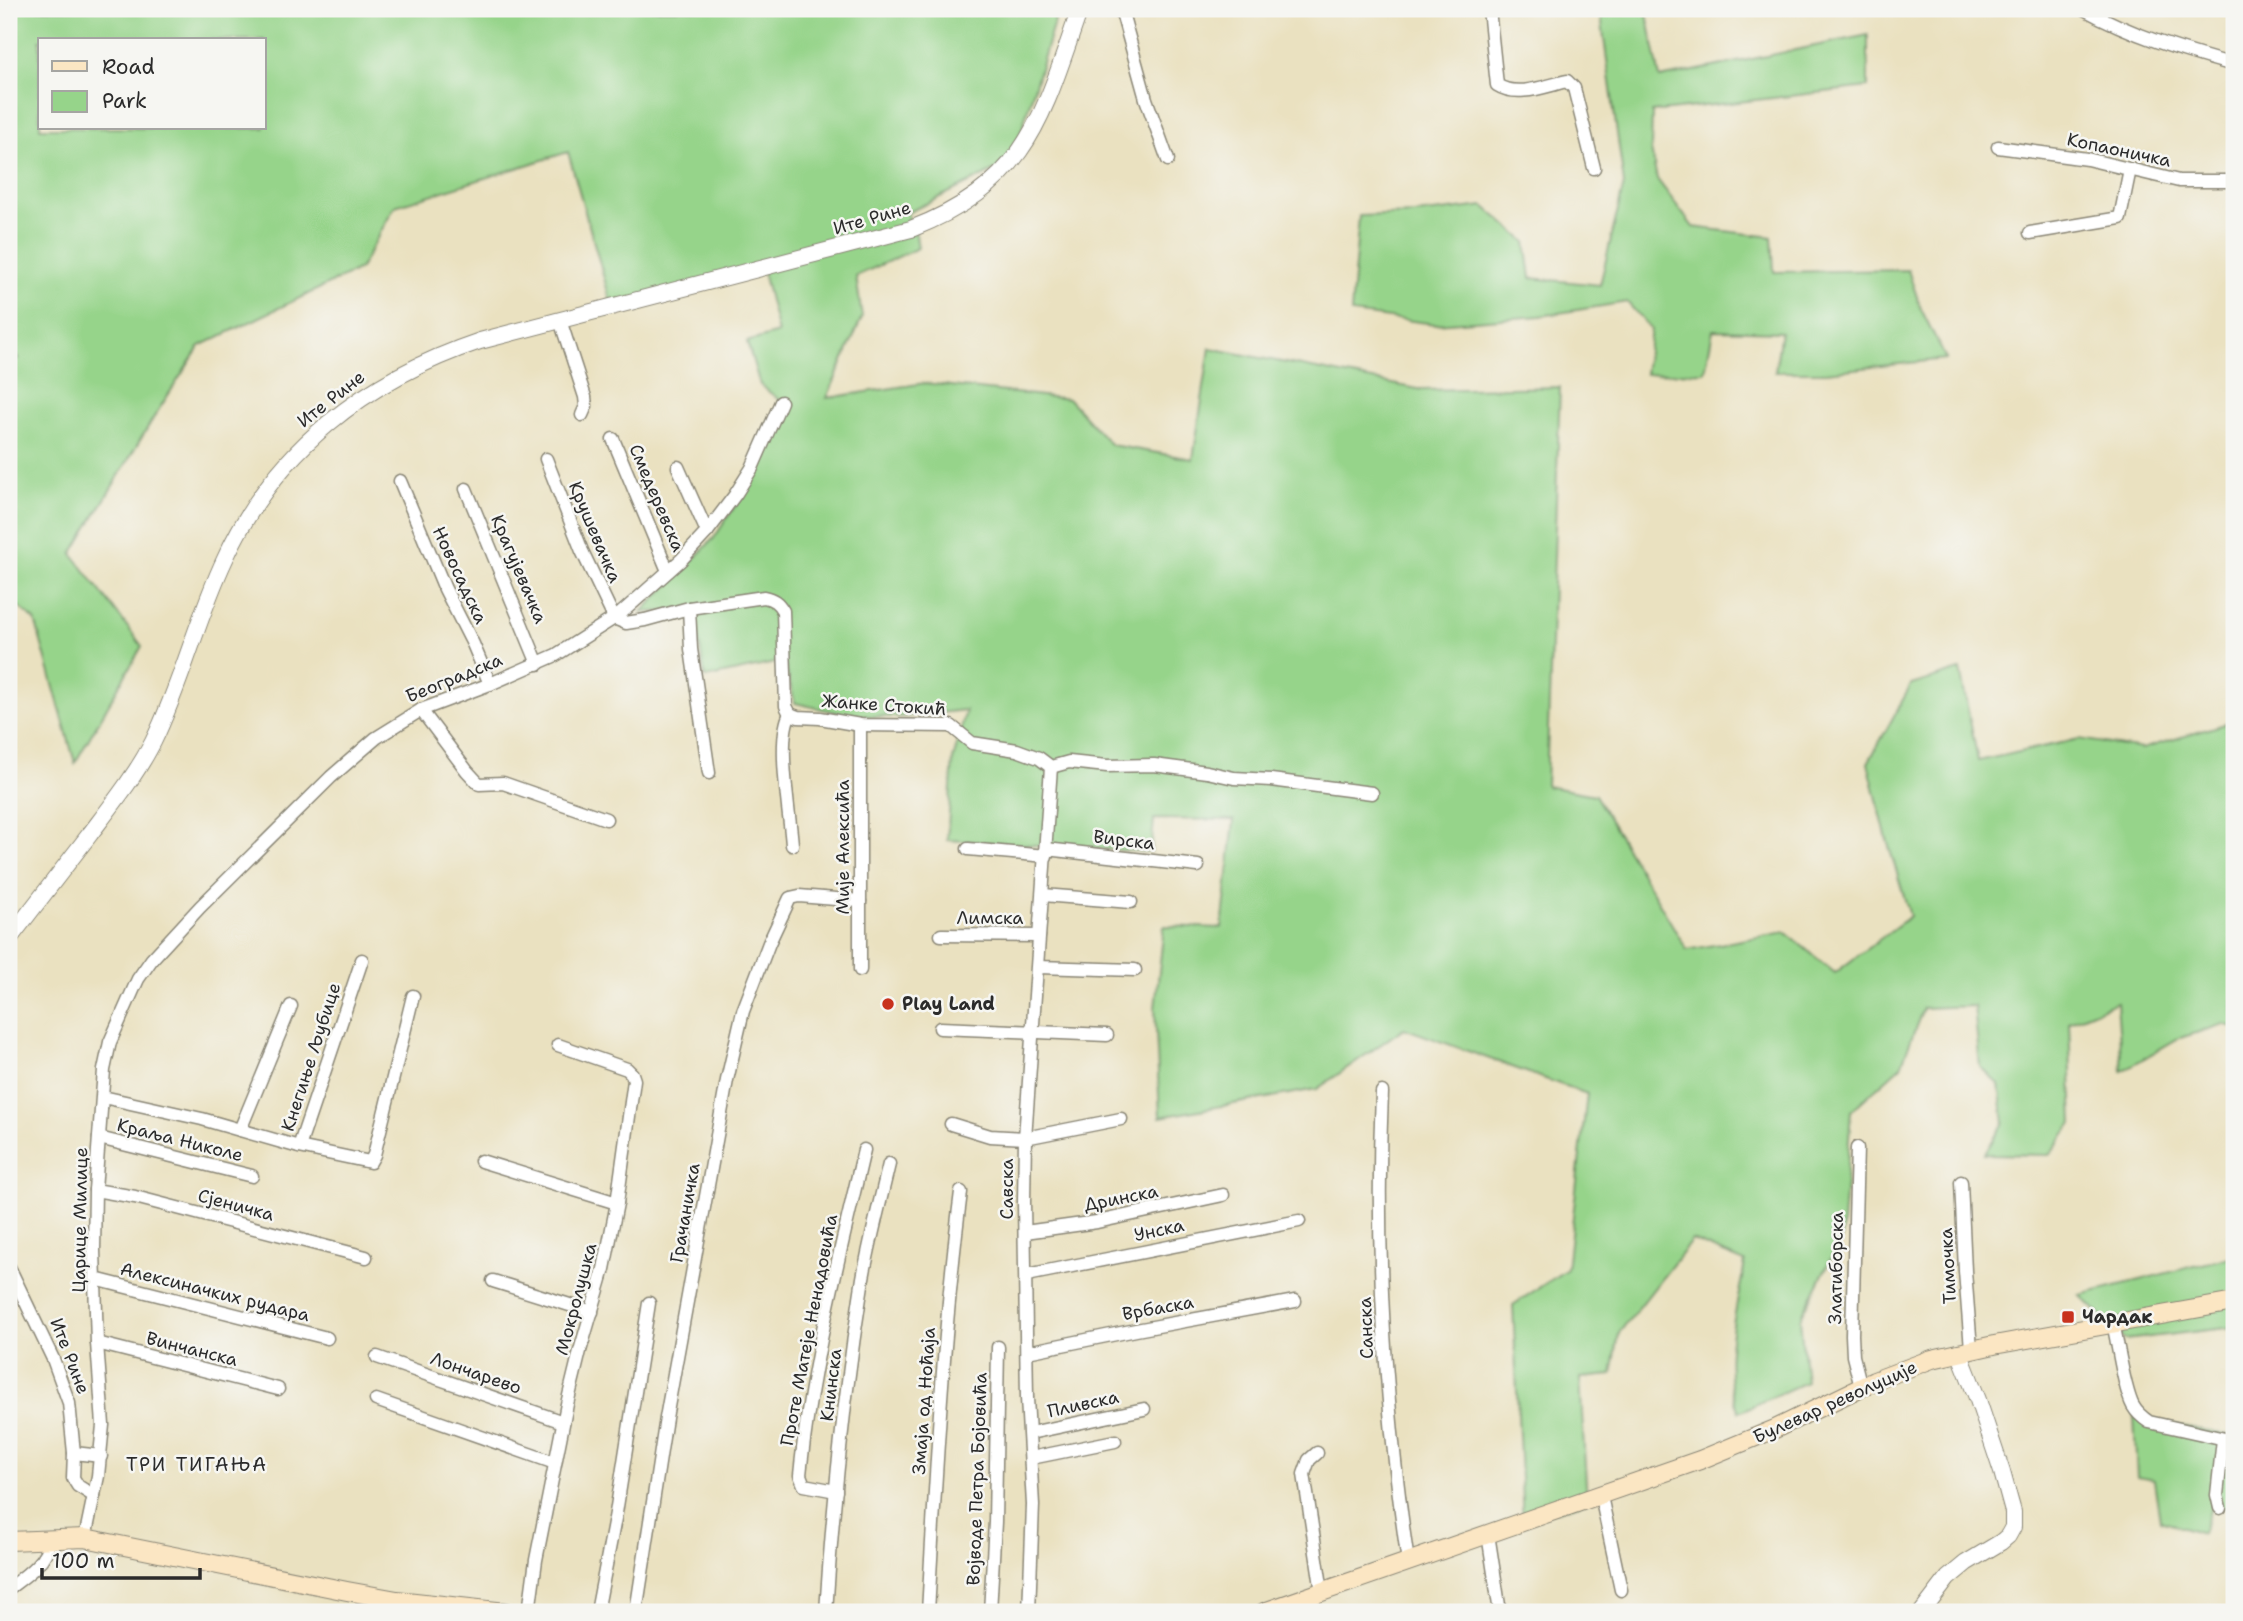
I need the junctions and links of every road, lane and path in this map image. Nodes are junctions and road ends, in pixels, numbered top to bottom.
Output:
1 (1080, 9) edge
2 (1121, 9) edge
3 (1489, 9) edge
4 (2084, 9) edge
5 (2234, 65) edge
6 (1998, 147) dead end
7 (1168, 160) dead end
8 (1594, 168) dead end
9 (2130, 169) junction
10 (2234, 181) edge
11 (2030, 233) dead end
12 (560, 320) junction
13 (781, 402) dead end
14 (583, 415) dead end
15 (613, 439) dead end
16 (546, 459) dead end
17 (678, 467) dead end
18 (400, 481) dead end
19 (466, 489) dead end
20 (708, 532) junction
21 (668, 571) junction
22 (689, 608) junction
23 (614, 618) junction
24 (538, 664) junction
25 (490, 684) junction
26 (421, 710) junction
27 (790, 714) junction
28 (860, 725) junction
29 (1051, 767) junction
30 (709, 773) dead end
31 (1372, 793) dead end
32 (606, 818) dead end
33 (792, 845) dead end
34 (968, 849) dead end
35 (1046, 852) junction
36 (1198, 866) dead end
37 (1043, 895) junction
38 (860, 901) junction
39 (1131, 902) dead end
40 (941, 935) dead end
41 (1039, 936) junction
42 (9, 939) edge
43 (362, 960) dead end
44 (1038, 967) junction
45 (860, 970) dead end
46 (1135, 970) dead end
47 (412, 996) dead end
48 (291, 1006) dead end
49 (940, 1028) dead end
50 (1034, 1031) junction
51 (1107, 1035) dead end
52 (558, 1045) dead end
53 (104, 1070) joint
54 (1382, 1092) dead end
55 (103, 1097) junction
56 (1121, 1119) dead end
57 (951, 1124) dead end
58 (240, 1130) junction
59 (99, 1138) junction
60 (1026, 1138) junction
61 (299, 1147) junction
62 (1857, 1148) dead end
63 (864, 1150) dead end
64 (481, 1161) dead end
65 (889, 1164) dead end
66 (252, 1176) dead end
67 (1961, 1182) dead end
68 (96, 1190) junction
69 (961, 1192) dead end
70 (1223, 1195) dead end
71 (617, 1203) junction
72 (1299, 1220) dead end
73 (1025, 1232) junction
74 (366, 1257) dead end
75 (9, 1267) edge
76 (1027, 1275) junction
77 (95, 1279) junction
78 (492, 1280) dead end
79 (1295, 1301) dead end
80 (2234, 1302) edge
81 (649, 1303) dead end
82 (592, 1312) junction
83 (2113, 1323) junction
84 (327, 1338) dead end
85 (97, 1343) junction
86 (998, 1347) dead end
87 (1965, 1351) junction
88 (1027, 1352) junction
89 (377, 1357) dead end
90 (1861, 1387) junction
91 (278, 1389) dead end
92 (376, 1400) dead end
93 (1144, 1409) dead end
94 (563, 1422) junction
95 (1030, 1433) junction
96 (2229, 1440) edge
97 (1115, 1441) dead end
98 (74, 1453) junction
99 (1317, 1453) dead end
100 (101, 1457) junction
101 (1031, 1458) junction
102 (555, 1462) junction
103 (836, 1491) junction
104 (94, 1496) junction
105 (1601, 1496) junction
106 (2220, 1508) dead end
107 (1488, 1534) junction
108 (51, 1538) junction
109 (85, 1538) junction
110 (9, 1541) edge
111 (1408, 1562) junction
112 (9, 1588) edge
113 (1621, 1590) dead end
114 (1315, 1600) edge
115 (506, 1612) edge
116 (529, 1612) edge
117 (597, 1612) edge
118 (636, 1612) edge
119 (826, 1612) edge
120 (928, 1612) edge
121 (990, 1612) edge
122 (1029, 1612) edge
123 (1264, 1612) edge
124 (1500, 1612) edge
125 (1922, 1612) edge

1 - 12 street, Ите Рине
2 - 7 street
3 - 8 street
4 - 5 street
6 - 9 street, Копаоничка
9 - 10 street, Копаоничка
9 - 11 street
12 - 14 street
12 - 42 street, Ите Рине
13 - 20 street, Београдска
15 - 21 street, Смедеревска
16 - 23 street, Крушевачка
17 - 20 street
18 - 25 street, Новосадска
19 - 24 street, Крагујевачка
20 - 21 street, Београдска
21 - 23 street, Београдска
22 - 23 street
22 - 27 street
22 - 30 street
23 - 24 street, Београдска
24 - 25 street, Београдска
25 - 26 street, Београдска
26 - 32 street
26 - 53 street, Београдска
27 - 28 street, Жанке Стокић
27 - 33 street
28 - 29 street, Жанке Стокић
28 - 38 street, Мије Алексића
29 - 31 street
29 - 35 street, Савска
34 - 35 street, Вирска
35 - 36 street, Вирска
35 - 37 street, Савска
37 - 39 street
37 - 41 street, Савска
38 - 45 street, Мије Алексића
38 - 118 street, Грачаничка
40 - 41 street, Лимска
41 - 44 street, Савска
43 - 61 street, Кнегиње Љубице
44 - 46 street
44 - 50 street, Савска
47 - 61 street
48 - 58 street
49 - 50 street
50 - 51 street
50 - 60 street, Савска
52 - 71 street, Мокролушка
53 - 55 street, Царице Милице
54 - 111 street, Санска
55 - 58 street, Кнегиње Љубице
55 - 59 street, Царице Милице
56 - 60 street
57 - 60 street
58 - 61 street, Кнегиње Љубице
59 - 66 street, Краља Николе
59 - 68 street, Царице Милице
60 - 73 street, Савска
62 - 90 street, Златиборска
63 - 103 street, Проте Матеје Ненадовића
64 - 71 street
65 - 103 street, Книнска
67 - 87 street, Тимочка
68 - 74 street, Сјеничка
68 - 77 street, Царице Милице
69 - 120 street, Змаја од Ноћаја
70 - 73 street, Дринска
71 - 82 street, Мокролушка
72 - 76 street, Унска
73 - 76 street, Савска
75 - 98 street, Ите Рине
76 - 88 street, Савска
77 - 84 street, Алексиначких рудара
77 - 85 street, Царице Милице
78 - 82 street
79 - 88 street, Врбаска
80 - 83 main road, Булевар револуције
81 - 117 street
82 - 94 street, Мокролушка
83 - 87 main road, Булевар револуције
83 - 96 street
85 - 91 street, Винчанска
85 - 100 street, Царице Милице
86 - 121 street, Војводе Петра Бојовића
87 - 90 main road, Булевар револуције
87 - 125 street
88 - 95 street, Савска
89 - 94 street, Лончарево
90 - 105 main road, Булевар револуције
92 - 102 street
93 - 95 street, Пливска
94 - 102 street, Мокролушка
95 - 101 street, Савска
96 - 106 street
97 - 101 street
98 - 100 street
98 - 104 street, Ите Рине
99 - 114 street
100 - 104 street, Царице Милице
101 - 122 street, Савска
102 - 116 street, Мокролушка
103 - 119 street, Книнска
104 - 109 street, Царице Милице
105 - 107 main road, Булевар револуције
105 - 113 street
107 - 111 main road, Булевар револуције
107 - 124 street
108 - 109 main road
108 - 110 main road
108 - 112 street
109 - 115 main road
111 - 114 main road, Булевар револуције
114 - 123 main road, Булевар револуције

